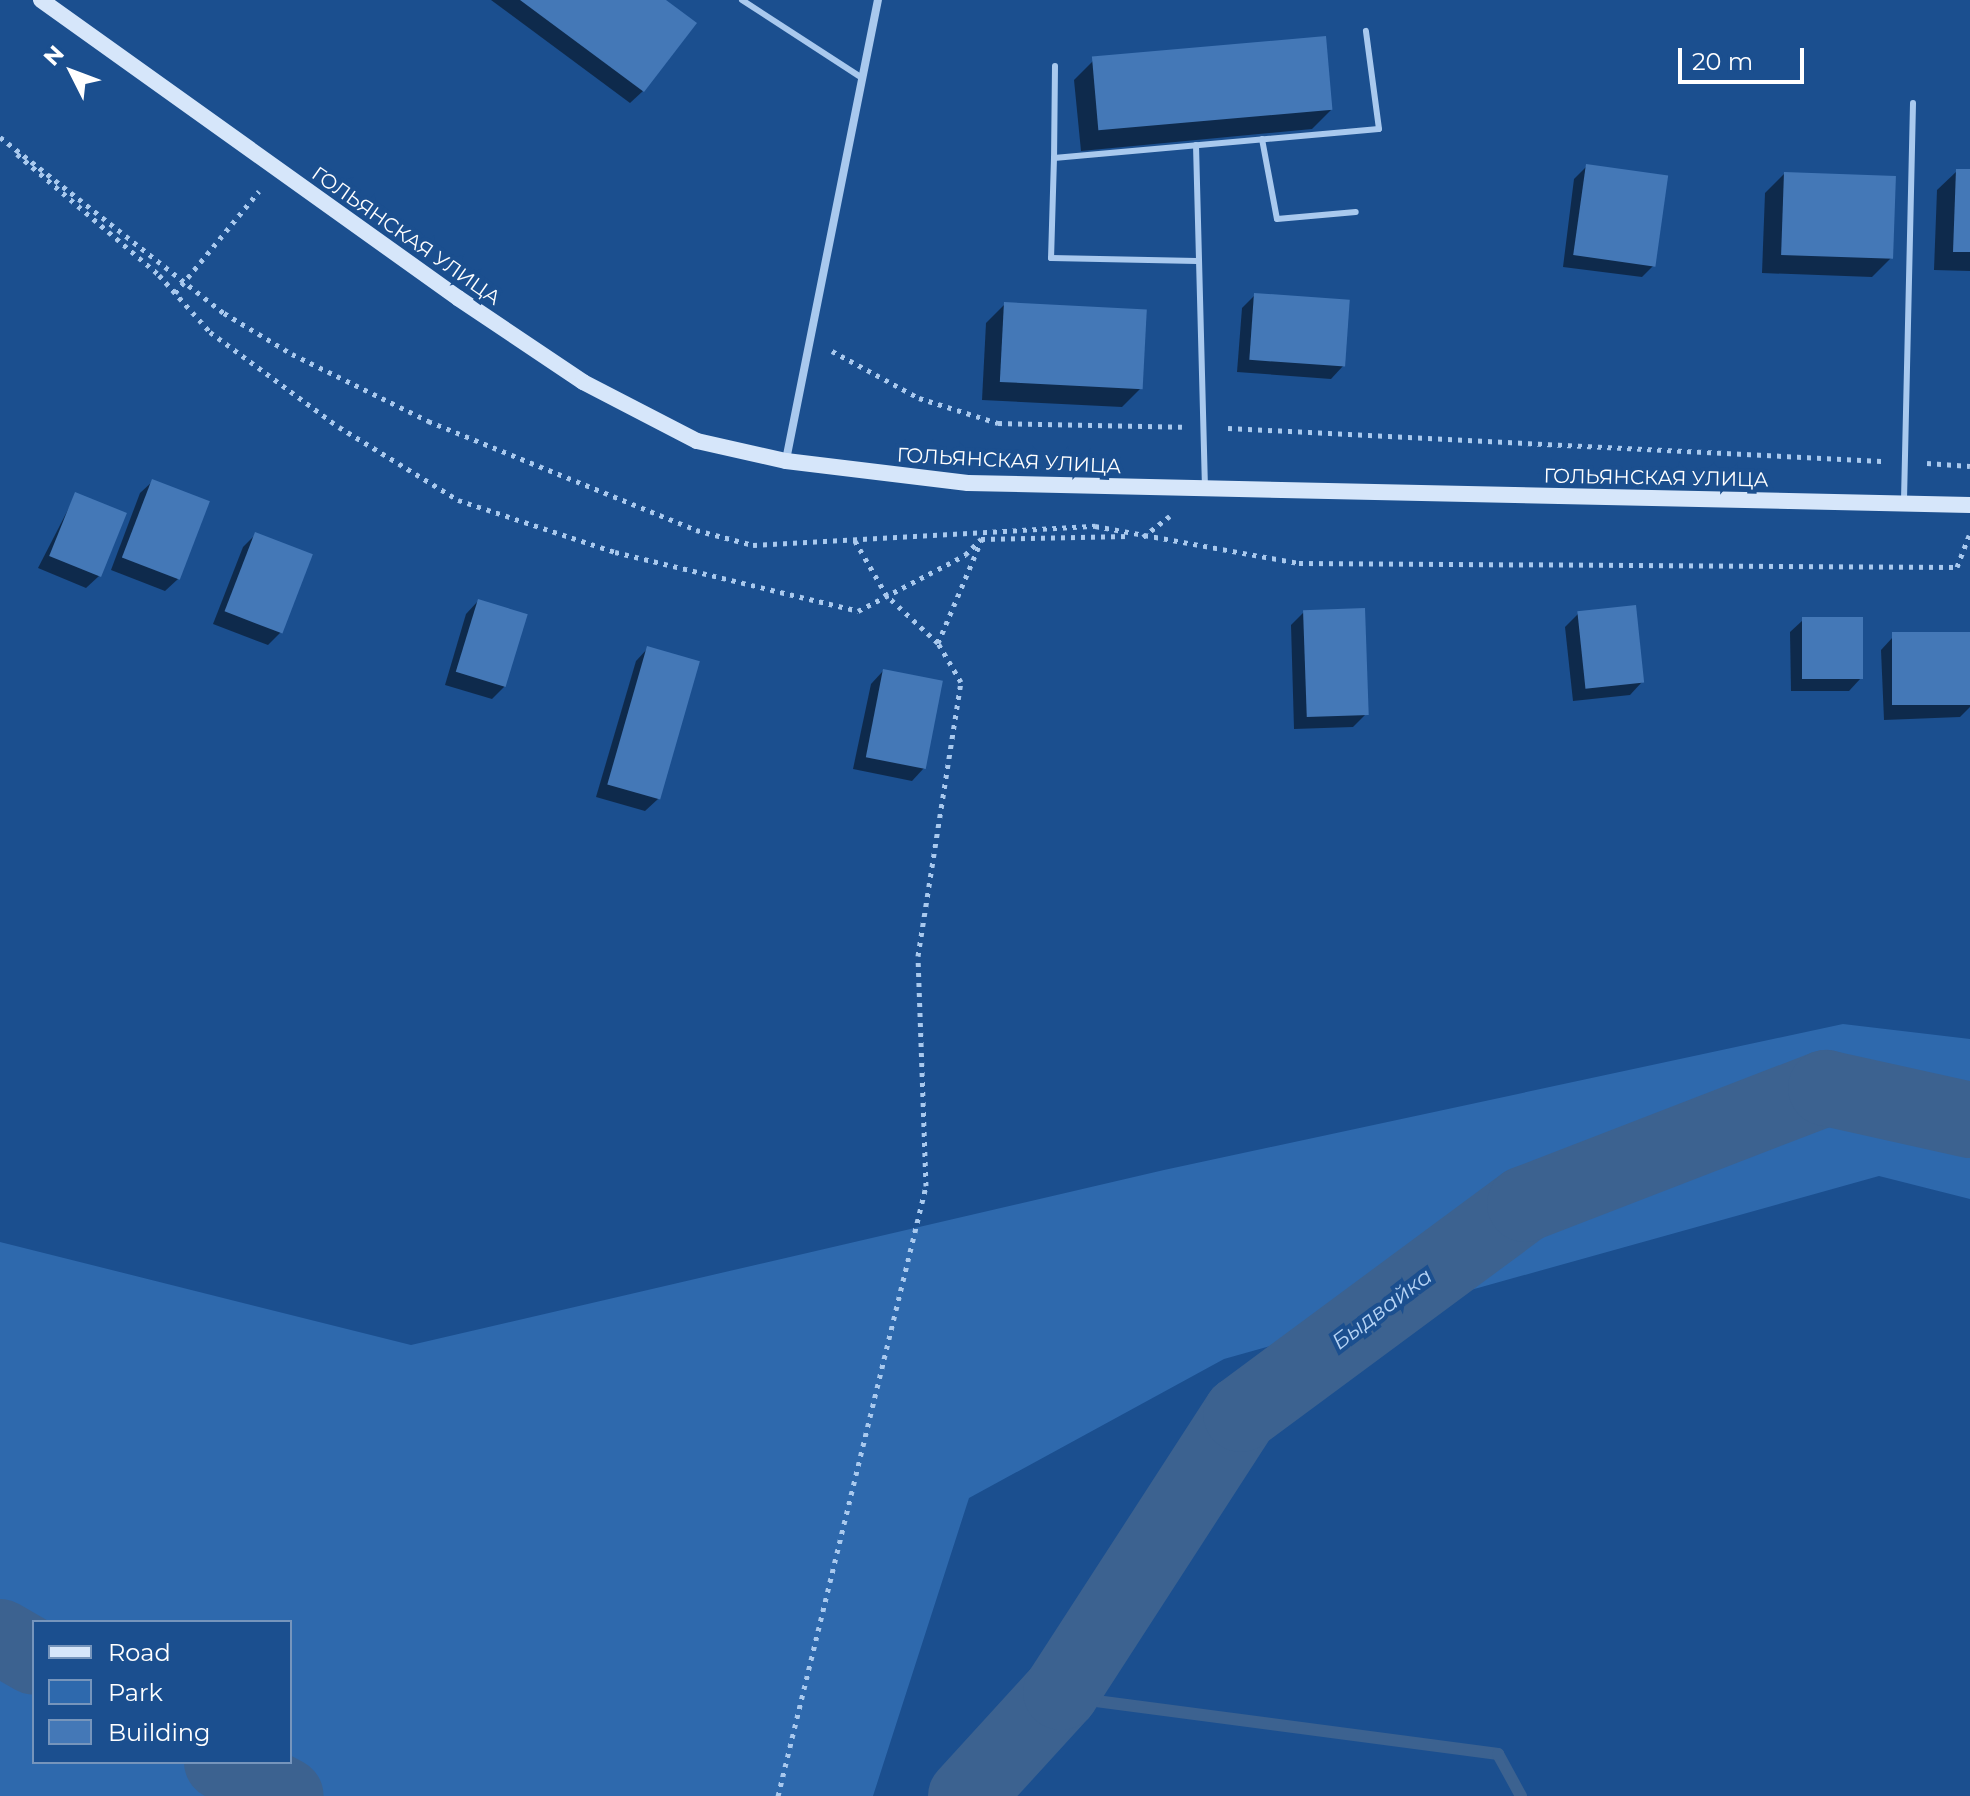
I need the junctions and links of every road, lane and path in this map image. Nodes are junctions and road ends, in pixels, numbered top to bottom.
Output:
1 (41, 0) edge
2 (742, 0) edge
3 (878, 0) edge
4 (1366, 31) dead end
5 (1055, 66) dead end
6 (862, 78) junction
7 (1913, 103) dead end
8 (0, 137) edge
9 (1262, 139) junction
10 (1196, 145) junction
11 (1054, 158) junction
12 (277, 169) junction
13 (1356, 212) dead end
14 (1197, 261) junction
15 (185, 281) junction
16 (175, 293) junction
17 (810, 339) junction
18 (1202, 427) junction
19 (786, 461) junction
20 (1905, 462) junction
21 (1970, 466) edge
22 (1205, 488) junction
23 (1904, 504) junction
24 (1970, 505) edge
25 (1970, 533) edge
26 (981, 535) junction
27 (1145, 537) junction
28 (854, 539) junction
29 (887, 596) junction
30 (938, 643) junction
31 (778, 1796) edge

1 - 12 main road, ГОЛЬЯНСКАЯ УЛИЦА
2 - 6 lane
3 - 6 street
4 - 9 lane
5 - 11 lane
6 - 17 street
7 - 20 lane
8 - 15 path
8 - 16 path
9 - 10 lane
9 - 13 lane
10 - 11 lane
10 - 14 lane
11 - 14 lane
12 - 15 path
12 - 19 main road, ГОЛЬЯНСКАЯ УЛИЦА
14 - 18 lane
15 - 16 path
15 - 28 path
16 - 29 path
17 - 18 path
17 - 19 street
18 - 20 path
18 - 22 lane
19 - 22 main road, ГОЛЬЯНСКАЯ УЛИЦА
20 - 21 path
20 - 23 lane
22 - 23 main road, ГОЛЬЯНСКАЯ УЛИЦА
22 - 27 path
23 - 24 main road, ГОЛЬЯНСКАЯ УЛИЦА
25 - 27 path
26 - 27 path
26 - 28 path
26 - 29 path
26 - 30 path
28 - 29 path
29 - 30 path
30 - 31 path

